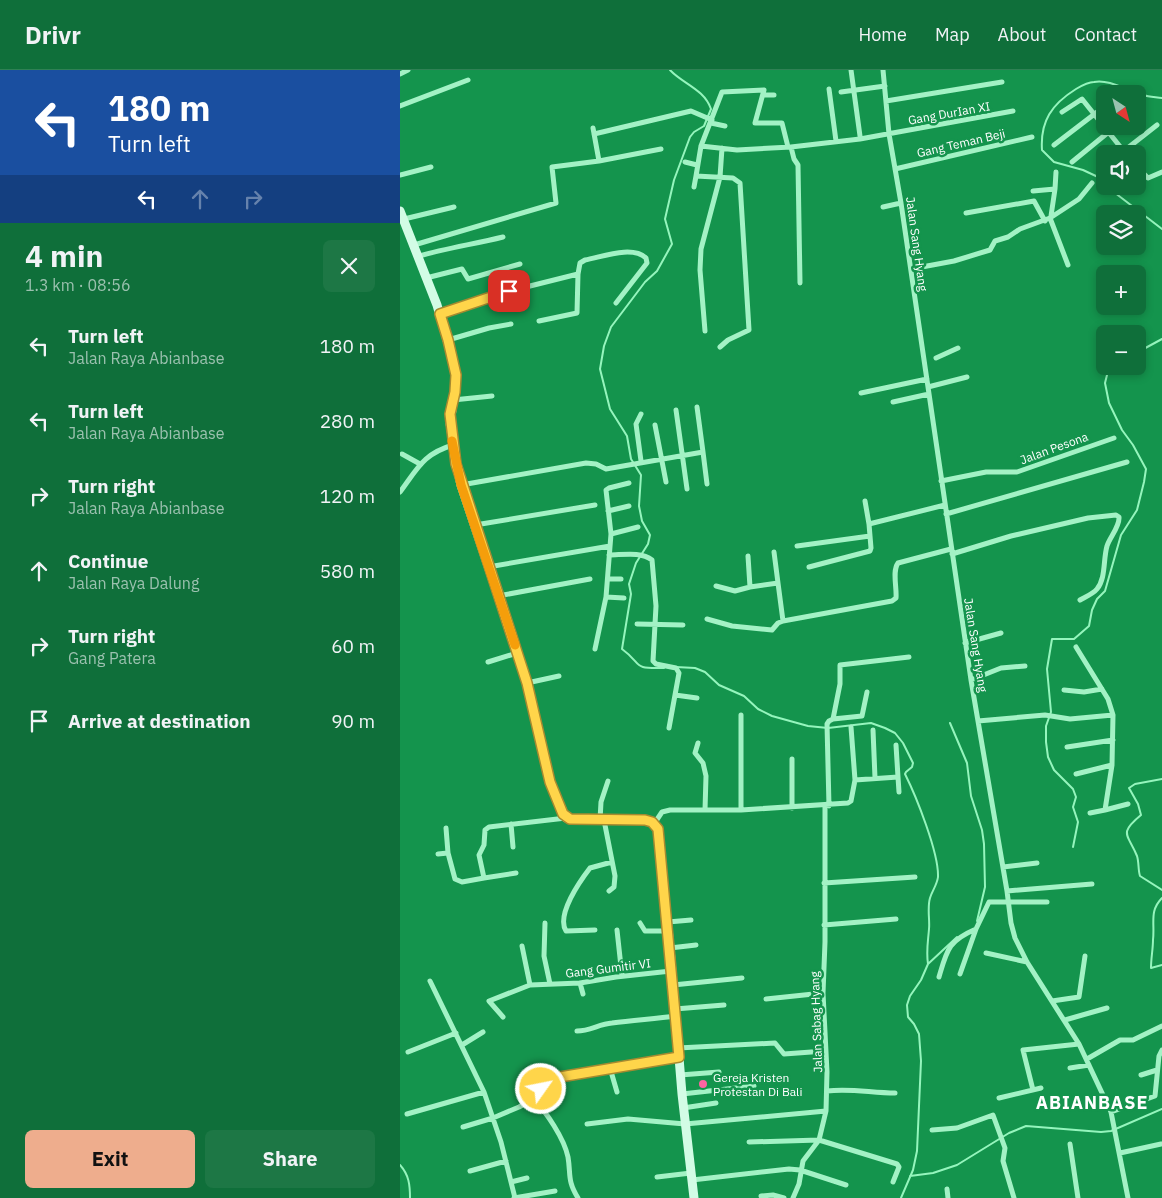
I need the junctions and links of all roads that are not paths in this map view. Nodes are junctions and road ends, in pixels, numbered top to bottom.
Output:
1 (408, 70) edge
2 (851, 70) edge
3 (883, 70) edge
4 (400, 74) edge
5 (468, 80) dead end
6 (1002, 82) dead end
7 (885, 86) junction
8 (829, 89) dead end
9 (854, 91) junction
10 (841, 92) dead end
11 (763, 95) junction
12 (774, 95) dead end
13 (886, 101) junction
14 (400, 106) edge
15 (1013, 111) dead end
16 (1062, 112) dead end
17 (1094, 114) junction
18 (1096, 117) edge
19 (711, 121) junction
20 (1157, 125) dead end
21 (725, 126) dead end
22 (889, 134) junction
23 (1106, 135) edge
24 (860, 136) dead end
25 (1032, 137) dead end
26 (836, 141) junction
27 (1054, 145) dead end
28 (1133, 145) edge
29 (700, 146) junction
30 (789, 147) junction
31 (722, 148) junction
32 (661, 149) dead end
33 (599, 161) junction
34 (685, 162) dead end
35 (1072, 162) dead end
36 (697, 165) junction
37 (431, 167) dead end
38 (895, 169) junction
39 (1056, 172) dead end
40 (1162, 172) edge
41 (400, 175) edge
42 (696, 176) junction
43 (720, 177) junction
44 (1146, 177) edge
45 (1092, 183) dead end
46 (694, 187) dead end
47 (1054, 189) junction
48 (1033, 191) dead end
49 (901, 203) junction
50 (454, 207) dead end
51 (883, 207) dead end
52 (966, 213) dead end
53 (402, 215) edge
54 (1049, 218) junction
55 (504, 237) dead end
56 (414, 245) junction
57 (419, 256) junction
58 (520, 264) dead end
59 (1068, 265) dead end
60 (911, 269) junction
61 (578, 274) junction
62 (426, 278) junction
63 (800, 284) dead end
64 (616, 302) dead end
65 (440, 314) junction
66 (539, 321) dead end
67 (511, 324) dead end
68 (705, 331) dead end
69 (448, 340) junction
70 (720, 347) dead end
71 (958, 348) dead end
72 (936, 358) dead end
73 (968, 377) dead end
74 (927, 379) junction
75 (928, 388) junction
76 (861, 393) dead end
77 (929, 394) junction
78 (492, 396) dead end
79 (453, 400) junction
80 (894, 402) dead end
81 (696, 407) dead end
82 (676, 410) dead end
83 (641, 414) dead end
84 (655, 425) dead end
85 (1114, 438) dead end
86 (453, 445) junction
87 (703, 452) junction
88 (402, 454) dead end
89 (682, 454) junction
90 (661, 458) junction
91 (640, 462) junction
92 (1127, 462) dead end
93 (420, 464) junction
94 (400, 480) edge
95 (941, 481) junction
96 (666, 482) dead end
97 (406, 483) junction
98 (629, 483) dead end
99 (707, 484) dead end
100 (461, 485) junction
101 (687, 489) dead end
102 (400, 492) edge
103 (865, 501) dead end
104 (595, 505) dead end
105 (945, 505) junction
106 (629, 506) dead end
107 (608, 511) junction
108 (946, 514) junction
109 (869, 524) junction
110 (474, 525) junction
111 (638, 527) dead end
112 (611, 534) junction
113 (870, 536) junction
114 (610, 546) junction
115 (797, 546) dead end
116 (952, 551) junction
117 (774, 552) dead end
118 (609, 555) junction
119 (748, 556) dead end
120 (488, 567) junction
121 (809, 567) dead end
122 (590, 579) dead end
123 (608, 579) junction
124 (621, 579) dead end
125 (778, 583) junction
126 (716, 586) dead end
127 (750, 587) junction
128 (498, 596) junction
129 (606, 596) junction
130 (624, 598) dead end
131 (1080, 600) dead end
132 (707, 619) dead end
133 (783, 621) junction
134 (637, 624) dead end
135 (654, 625) junction
136 (683, 625) dead end
137 (1001, 633) dead end
138 (966, 643) junction
139 (1076, 647) dead end
140 (595, 649) dead end
141 (517, 653) junction
142 (909, 657) dead end
143 (488, 662) dead end
144 (1025, 666) dead end
145 (559, 676) dead end
146 (971, 680) junction
147 (527, 683) junction
148 (1102, 689) junction
149 (1064, 690) dead end
150 (867, 692) dead end
151 (675, 694) junction
152 (697, 698) dead end
153 (741, 715) dead end
154 (1112, 715) junction
155 (833, 719) junction
156 (978, 721) junction
157 (852, 727) dead end
158 (669, 728) dead end
159 (873, 730) dead end
160 (1113, 740) junction
161 (698, 743) dead end
162 (896, 744) dead end
163 (1067, 747) dead end
164 (792, 759) dead end
165 (1112, 765) junction
166 (1076, 774) dead end
167 (898, 777) junction
168 (875, 778) junction
169 (855, 780) junction
170 (608, 781) dead end
171 (898, 792) dead end
172 (1128, 804) dead end
173 (827, 806) junction
174 (792, 808) junction
175 (705, 810) junction
176 (741, 810) junction
177 (1105, 810) junction
178 (1090, 813) dead end
179 (566, 818) junction
180 (602, 820) junction
181 (511, 824) junction
182 (654, 824) junction
183 (446, 828) dead end
184 (513, 847) dead end
185 (448, 853) junction
186 (438, 854) dead end
187 (612, 862) junction
188 (1037, 863) dead end
189 (1003, 867) junction
190 (516, 873) dead end
191 (915, 877) dead end
192 (484, 878) junction
193 (824, 883) junction
194 (1092, 884) dead end
195 (609, 891) dead end
196 (1008, 891) junction
197 (1009, 902) junction
198 (1047, 902) dead end
199 (896, 919) dead end
200 (691, 920) dead end
201 (546, 923) dead end
202 (640, 923) dead end
203 (824, 925) junction
204 (668, 927) junction
205 (976, 929) junction
206 (595, 930) dead end
207 (617, 930) dead end
208 (696, 945) dead end
209 (522, 946) dead end
210 (670, 948) junction
211 (986, 953) dead end
212 (1085, 956) dead end
213 (1027, 962) junction
214 (671, 971) junction
215 (960, 974) dead end
216 (622, 976) junction
217 (939, 977) dead end
218 (742, 978) dead end
219 (430, 981) dead end
220 (580, 983) junction
221 (550, 984) junction
222 (673, 985) junction
223 (530, 986) junction
224 (823, 993) junction
225 (582, 994) dead end
226 (766, 999) dead end
227 (1052, 1000) junction
228 (724, 1005) dead end
229 (1107, 1008) dead end
230 (675, 1012) junction
231 (503, 1017) dead end
232 (1065, 1020) junction
233 (1162, 1026) edge
234 (577, 1031) dead end
235 (483, 1032) dead end
236 (456, 1033) junction
237 (1079, 1044) junction
238 (462, 1045) junction
239 (1162, 1050) edge
240 (408, 1052) dead end
241 (679, 1052) junction
242 (825, 1052) junction
243 (1088, 1062) junction
244 (610, 1068) junction
245 (1070, 1068) dead end
246 (1157, 1070) junction
247 (719, 1072) dead end
248 (680, 1075) junction
249 (1141, 1075) dead end
250 (754, 1086) dead end
251 (1041, 1088) dead end
252 (1033, 1090) junction
253 (827, 1091) junction
254 (484, 1092) junction
255 (617, 1092) dead end
256 (682, 1094) junction
257 (895, 1094) dead end
258 (999, 1098) dead end
259 (534, 1099) junction
260 (716, 1103) dead end
261 (683, 1108) junction
262 (826, 1111) junction
263 (1111, 1112) junction
264 (408, 1114) dead end
265 (493, 1118) junction
266 (587, 1124) dead end
267 (685, 1124) junction
268 (462, 1127) dead end
269 (932, 1130) dead end
270 (819, 1140) junction
271 (749, 1142) dead end
272 (1070, 1144) dead end
273 (1161, 1144) dead end
274 (1120, 1153) junction
275 (506, 1161) junction
276 (800, 1170) junction
277 (470, 1171) dead end
278 (691, 1177) junction
279 (526, 1178) dead end
280 (657, 1178) dead end
281 (511, 1182) junction
282 (893, 1182) dead end
283 (846, 1184) dead end
284 (947, 1189) dead end
285 (555, 1191) dead end
286 (761, 1196) dead end
287 (515, 1198) edge
288 (578, 1198) edge
289 (694, 1198) edge
290 (784, 1198) edge
291 (793, 1198) edge
292 (948, 1198) edge
293 (1014, 1198) edge
294 (1078, 1198) edge
295 (1128, 1198) edge

1 - 4 street
2 - 9 street
3 - 7 street, Jalan Sang Hyang
5 - 14 street
6 - 13 street
7 - 9 street
7 - 13 street, Jalan Sang Hyang
8 - 26 street
9 - 10 street
9 - 24 street
11 - 12 street
11 - 19 street
11 - 30 street
13 - 22 street, Jalan Sang Hyang
15 - 22 street, Gang DurIan XI
16 - 17 street
17 - 18 street
17 - 27 street
19 - 21 street
19 - 29 street
19 - 33 street
20 - 28 street
22 - 26 street, Gang DurIan XI
22 - 38 street, Jalan Sang Hyang
23 - 35 street
25 - 38 street, Gang Teman Beji
26 - 30 street, Gang DurIan XI
29 - 31 street, Gang DurIan XI
29 - 36 street
30 - 31 street, Gang DurIan XI
30 - 63 street
31 - 43 street
32 - 33 street
33 - 56 street
34 - 36 street
36 - 42 street
37 - 41 street
38 - 49 street, Jalan Sang Hyang
39 - 47 street
40 - 44 street
42 - 43 street
42 - 46 street
43 - 68 street
43 - 70 street
45 - 54 street
47 - 48 street
47 - 54 street
49 - 51 street
49 - 60 street, Jalan Sang Hyang
50 - 53 street
52 - 54 street
53 - 56 main road
54 - 59 street
54 - 60 street
55 - 57 street
56 - 57 main road
57 - 62 main road
58 - 62 street
60 - 74 street, Jalan Sang Hyang
61 - 64 street
61 - 65 street
61 - 66 street
62 - 65 main road
65 - 69 main road
67 - 69 street
69 - 79 main road
71 - 72 street
73 - 75 street
74 - 75 street, Jalan Sang Hyang
74 - 76 street
75 - 77 street, Jalan Sang Hyang
77 - 80 street
77 - 95 street, Jalan Sang Hyang
78 - 79 street
79 - 86 main road
81 - 87 street
82 - 89 street
83 - 91 street
84 - 90 street
85 - 95 street, Jalan Pesona
86 - 93 street
86 - 100 main road
87 - 89 street
87 - 99 street
88 - 93 street
89 - 90 street
89 - 101 street
90 - 91 street
90 - 96 street
91 - 100 street
92 - 108 street
93 - 97 street
94 - 97 street
95 - 105 street, Jalan Sang Hyang
97 - 102 street
98 - 107 street
100 - 110 main road
103 - 109 street
104 - 110 street
105 - 108 street, Jalan Sang Hyang
105 - 109 street
106 - 107 street
107 - 112 street
108 - 116 street, Jalan Sang Hyang
109 - 113 street
110 - 120 main road
111 - 112 street
112 - 114 street
113 - 115 street
113 - 121 street
114 - 118 street
114 - 120 street
116 - 131 street
116 - 133 street
116 - 138 street, Jalan Sang Hyang
117 - 125 street
118 - 123 street
118 - 135 street
119 - 127 street
120 - 128 main road
122 - 128 street
123 - 124 street
123 - 129 street
125 - 127 street
125 - 133 street
126 - 127 street
128 - 141 main road
129 - 130 street
129 - 140 street
132 - 133 street
134 - 135 street
135 - 136 street
135 - 151 street
137 - 138 street
138 - 146 street, Jalan Sang Hyang
139 - 148 street
141 - 143 street
141 - 147 main road
142 - 155 street
144 - 146 street
145 - 147 street
146 - 156 street, Jalan Sang Hyang
147 - 179 main road
148 - 149 street
148 - 154 street
150 - 155 street
151 - 152 street
151 - 158 street
153 - 176 street
154 - 156 street
154 - 160 street
155 - 173 street, Jalan Sabag Hyang
156 - 189 street, Jalan Sang Hyang
157 - 169 street
159 - 168 street
160 - 163 street
160 - 165 street
161 - 175 street
162 - 167 street
164 - 174 street
165 - 166 street
165 - 177 street
167 - 168 street
167 - 171 street
168 - 169 street
169 - 173 street
170 - 180 street
172 - 177 street
173 - 174 street
173 - 193 street, Jalan Sabag Hyang
174 - 176 street
175 - 176 street
175 - 182 street
177 - 178 street
179 - 180 main road
179 - 181 street
180 - 182 main road
180 - 187 street
181 - 184 street
181 - 192 street
182 - 204 main road
183 - 185 street
185 - 186 street
185 - 192 street
187 - 195 street
187 - 206 street
188 - 189 street
189 - 196 street, Jalan Sang Hyang
190 - 192 street
191 - 193 street
193 - 203 street, Jalan Sabag Hyang
194 - 196 street
196 - 197 street, Jalan Sang Hyang
197 - 198 street
197 - 205 street
197 - 213 street, Jalan Sang Hyang
199 - 203 street
200 - 204 street
201 - 221 street
202 - 204 street
203 - 224 street, Jalan Sabag Hyang
204 - 210 main road
205 - 215 street
205 - 217 street
207 - 216 street
208 - 210 street
209 - 223 street
210 - 214 main road
211 - 213 street
212 - 227 street
213 - 227 street, Jalan Sang Hyang
214 - 216 street, Gang Gumitir VI
214 - 222 main road
216 - 220 street, Gang Gumitir VI
218 - 222 street
219 - 236 street
220 - 221 street, Gang Gumitir VI
220 - 225 street
221 - 223 street, Gang Gumitir VI
222 - 230 main road
223 - 231 street, Gang Gumitir VI
224 - 226 street
224 - 242 street, Jalan Sabag Hyang
227 - 232 street, Jalan Sang Hyang
228 - 230 street
229 - 232 street
230 - 234 street
230 - 241 main road
232 - 237 street, Jalan Sang Hyang
233 - 243 street
235 - 238 street
236 - 238 street
236 - 240 street
237 - 243 street, Jalan Sang Hyang
237 - 252 street
238 - 254 street
239 - 246 street
241 - 242 street
241 - 244 street
241 - 248 main road
242 - 253 street, Jalan Sabag Hyang
243 - 245 street
243 - 263 street, Jalan Sang Hyang
244 - 255 street
244 - 259 street
246 - 249 street
246 - 263 street
247 - 248 street
248 - 256 main road
250 - 256 street
251 - 252 street
252 - 258 street
253 - 257 street
253 - 262 street, Jalan Sabag Hyang
254 - 264 street
254 - 265 street
256 - 261 main road
259 - 265 street
259 - 288 street
260 - 261 street
261 - 267 main road
262 - 267 street
262 - 270 street, Jalan Sabag Hyang
263 - 274 street, Jalan Sang Hyang
265 - 268 street
265 - 275 street
266 - 267 street
267 - 278 main road
269 - 293 street
270 - 271 street
270 - 276 street, Jalan Sabag Hyang
270 - 282 street
272 - 294 street
273 - 274 street
274 - 295 street, Jalan Sang Hyang
275 - 277 street
275 - 281 street
276 - 278 street
276 - 283 street
276 - 291 street, Jalan Sabag Hyang
278 - 280 street
278 - 289 main road
279 - 281 street
281 - 287 street
284 - 292 street
285 - 287 street
286 - 290 street

